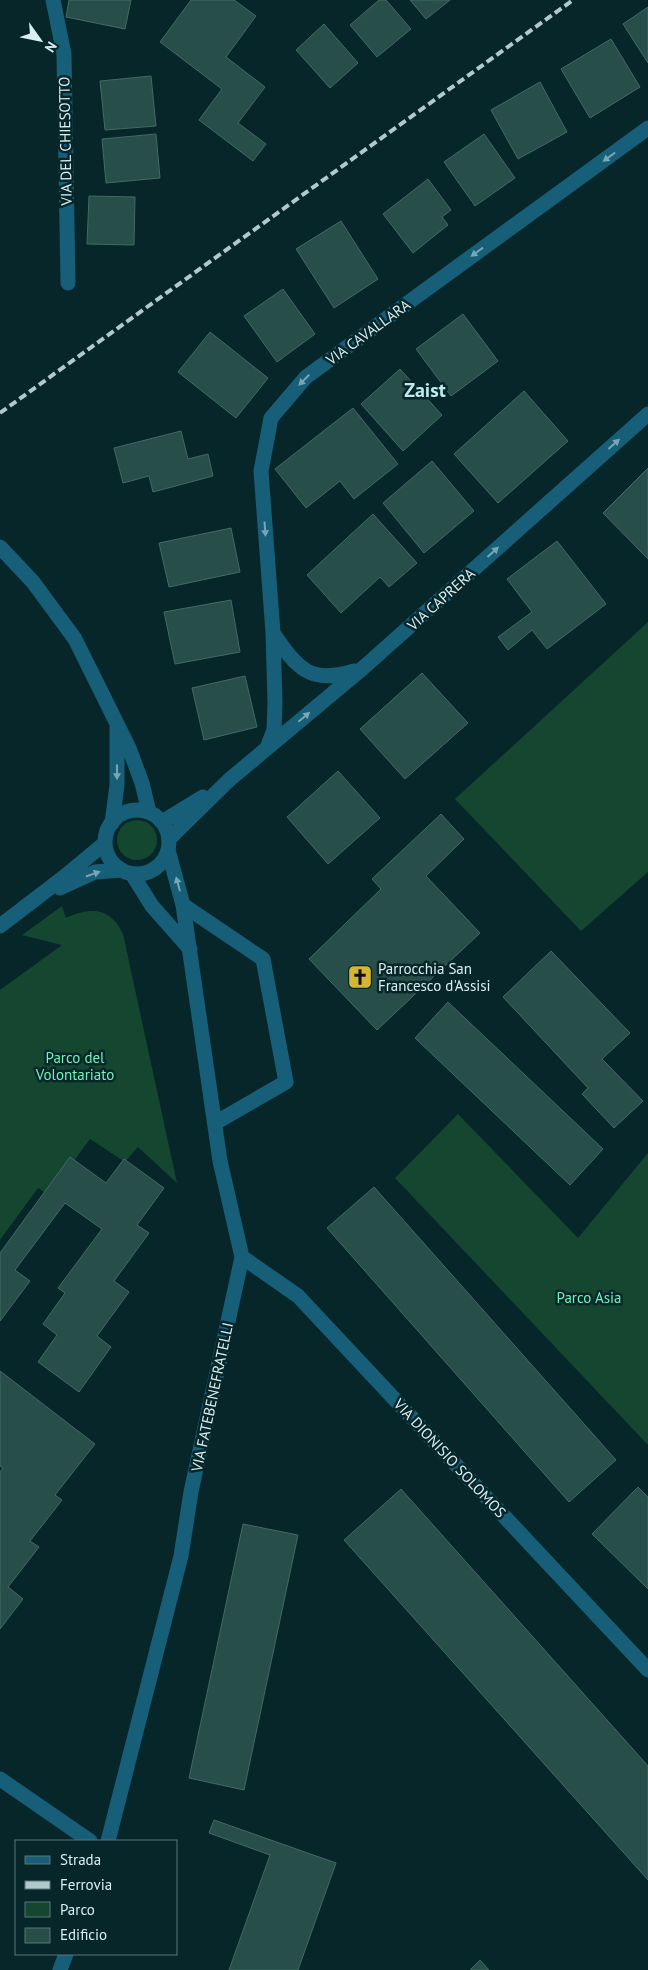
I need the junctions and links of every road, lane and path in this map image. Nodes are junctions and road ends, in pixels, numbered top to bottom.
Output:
1 (52, 0) edge
2 (648, 128) edge
3 (68, 283) dead end
4 (648, 414) edge
5 (0, 547) edge
6 (273, 633) junction
7 (364, 668) junction
8 (118, 723) junction
9 (267, 748) junction
10 (229, 780) junction
11 (149, 812) junction
12 (162, 822) junction
13 (112, 823) junction
14 (105, 843) junction
15 (168, 845) junction
16 (127, 872) junction
17 (34, 901) junction
18 (184, 905) junction
19 (0, 926) edge
20 (190, 949) junction
21 (215, 1123) junction
22 (242, 1257) junction
23 (648, 1670) edge
24 (0, 1779) edge
25 (89, 1840) edge
26 (108, 1840) edge
27 (66, 1955) edge
28 (60, 1970) edge

1 - 3 street, VIA DEL CHIESOTTO
2 -> 6 street, VIA CAVALLARA
7 -> 4 street, VIA CAPRERA
5 - 8 street
6 - 7 street, VIA CAVALLARA
6 - 9 street, VIA CAVALLARA
9 -> 7 street, VIA CAPRERA
8 - 11 street
8 -> 13 street
9 - 10 street, VIA CAPRERA
10 - 12 street, VIA CAPRERA
10 - 15 street, VIA CAPRERA
11 - 12 street
11 - 13 street
12 - 15 street
13 - 14 street
14 - 16 street
14 - 17 street
15 - 16 street
18 -> 15 street, VIA FATEBENEFRATELLI
17 -> 16 street
16 - 20 street
17 - 19 street
18 - 20 street, VIA FATEBENEFRATELLI
18 - 21 street
20 - 21 street, VIA FATEBENEFRATELLI
21 - 22 street, VIA FATEBENEFRATELLI
22 - 23 street, VIA DIONISIO SOLOMOS
22 - 26 street, VIA FATEBENEFRATELLI
24 - 25 street
27 - 28 street

